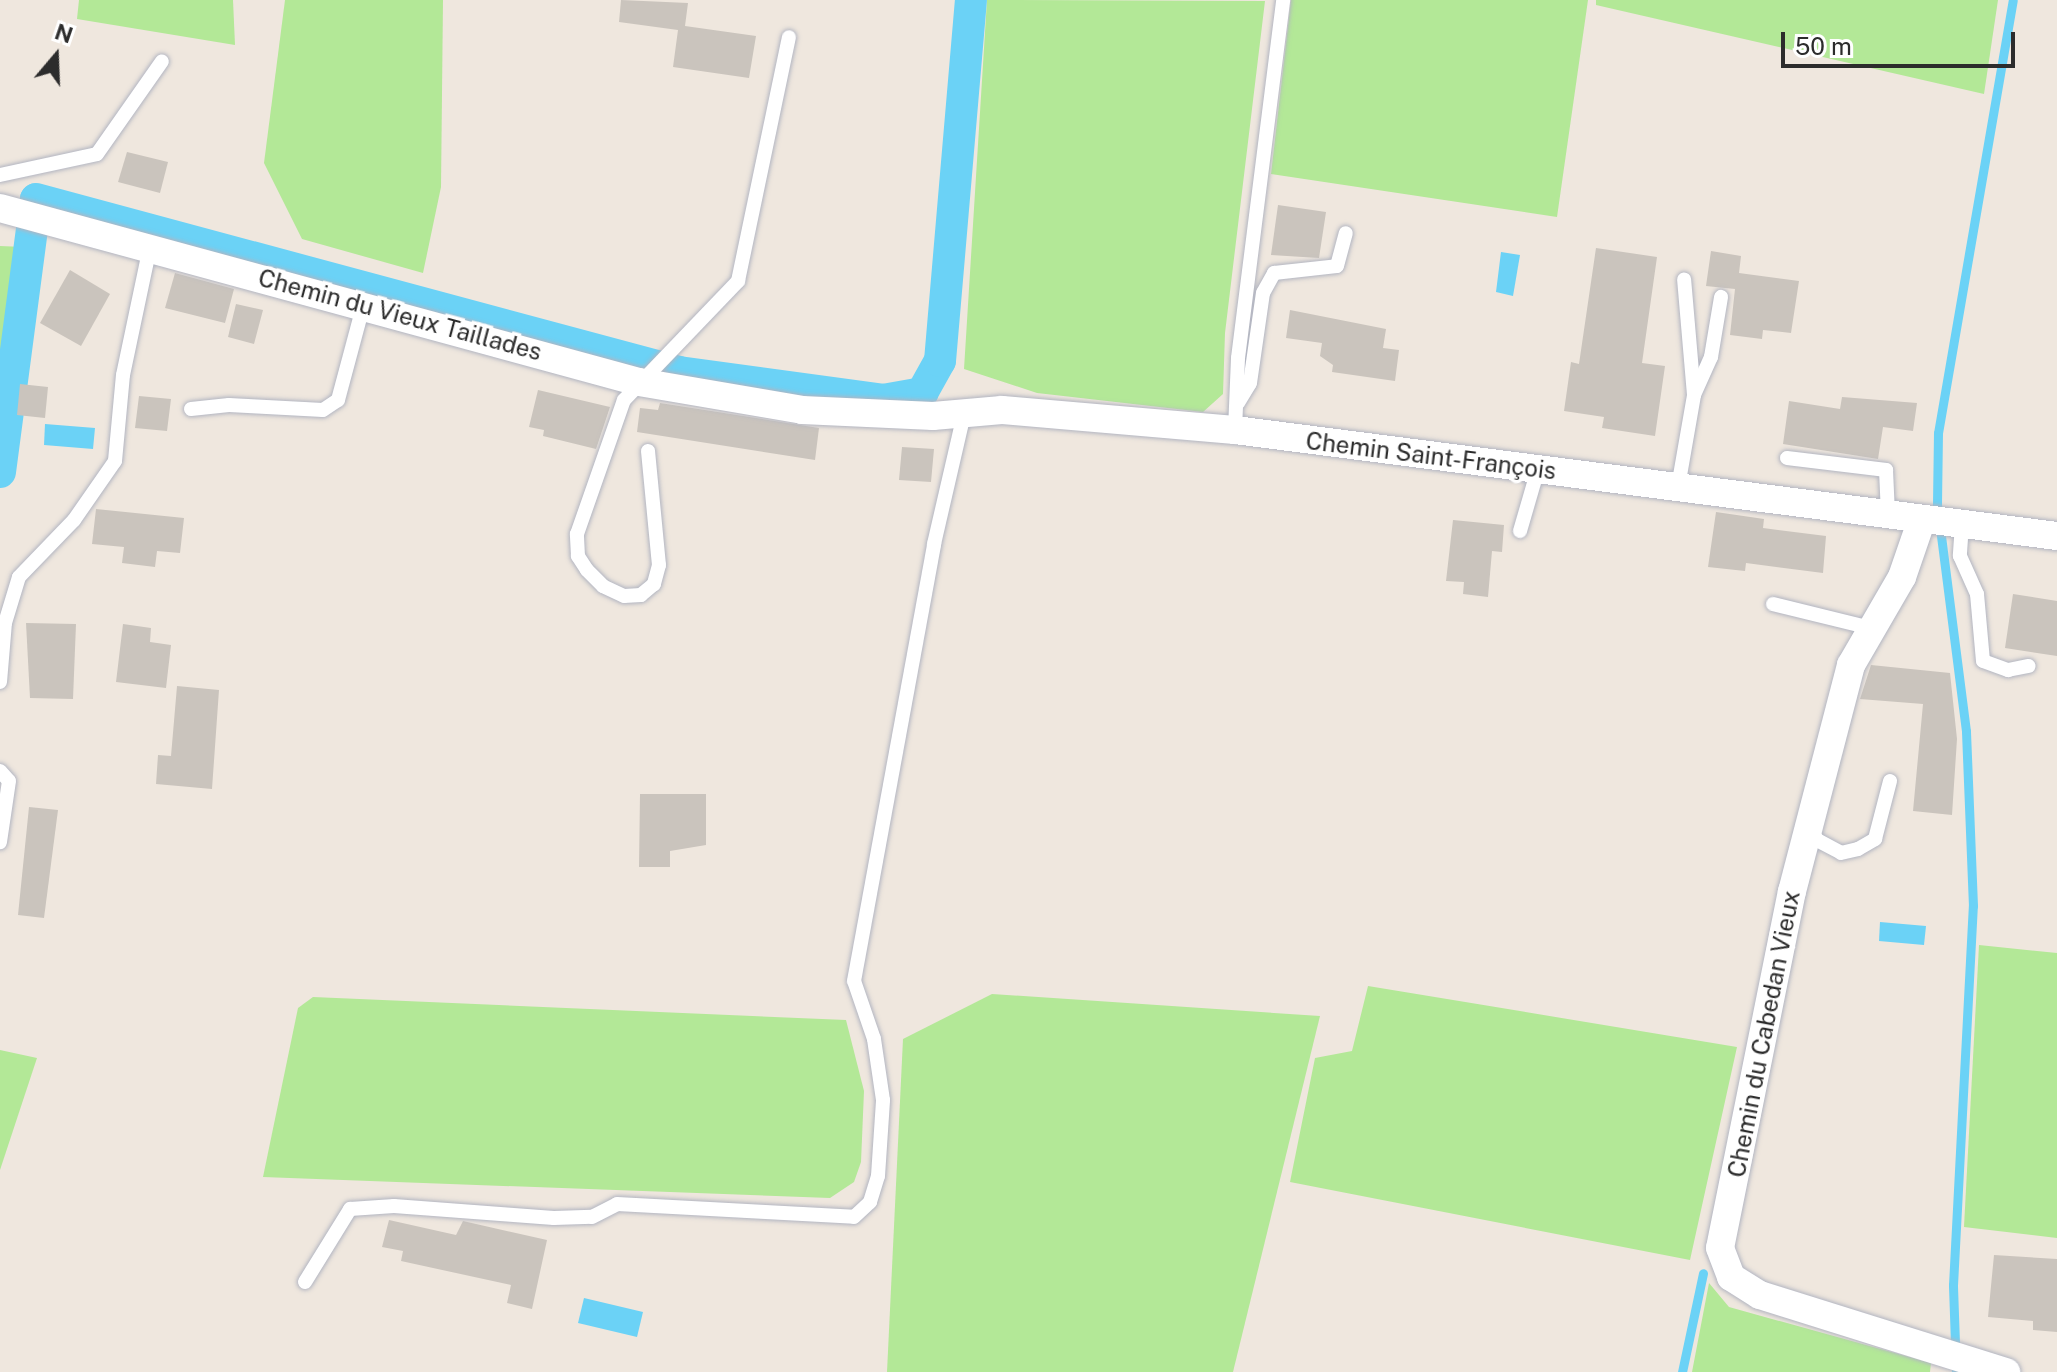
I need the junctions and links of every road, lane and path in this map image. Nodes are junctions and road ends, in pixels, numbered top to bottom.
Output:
1 (1283, 0) edge
2 (789, 37) dead end
3 (162, 61) dead end
4 (0, 175) edge
5 (0, 208) edge
6 (1346, 233) dead end
7 (150, 247) junction
8 (1684, 279) dead end
9 (1721, 297) dead end
10 (363, 307) junction
11 (639, 382) junction
12 (1694, 395) junction
13 (191, 409) dead end
14 (802, 410) joint
15 (965, 410) junction
16 (1235, 418) junction
17 (648, 451) dead end
18 (1787, 458) dead end
19 (1538, 469) junction
20 (1678, 487) junction
21 (1888, 514) junction
22 (1941, 521) junction
23 (1520, 531) dead end
24 (2057, 536) edge
25 (1773, 604) dead end
26 (1871, 628) junction
27 (2029, 666) dead end
28 (0, 682) edge
29 (0, 771) edge
30 (1890, 781) dead end
31 (1808, 827) junction
32 (0, 842) edge
33 (305, 1282) dead end
34 (2006, 1372) edge

1 - 16 lane
2 - 11 lane
3 - 4 lane
5 - 7 street, Chemin du Vieux Taillades
6 - 16 lane
7 - 10 street, Chemin du Vieux Taillades
7 - 28 lane
8 - 12 lane
9 - 12 lane
10 - 11 street, Chemin du Vieux Taillades
10 - 13 lane
11 - 14 street, Chemin du Vieux Taillades
11 - 17 lane
12 - 20 lane
14 - 15 street, Chemin Saint-François
15 - 16 street, Chemin Saint-François
15 - 33 lane
16 - 19 street, Chemin Saint-François
18 - 21 lane
19 - 20 street, Chemin Saint-François
19 - 23 lane
20 - 21 street, Chemin Saint-François
21 - 22 street, Chemin Saint-François
22 - 24 street, Chemin Saint-François
22 - 26 street, Chemin du Cabedan Vieux
22 - 27 lane
25 - 26 lane
26 - 31 street, Chemin du Cabedan Vieux
29 - 32 lane
30 - 31 lane
31 - 34 street, Chemin du Cabedan Vieux

